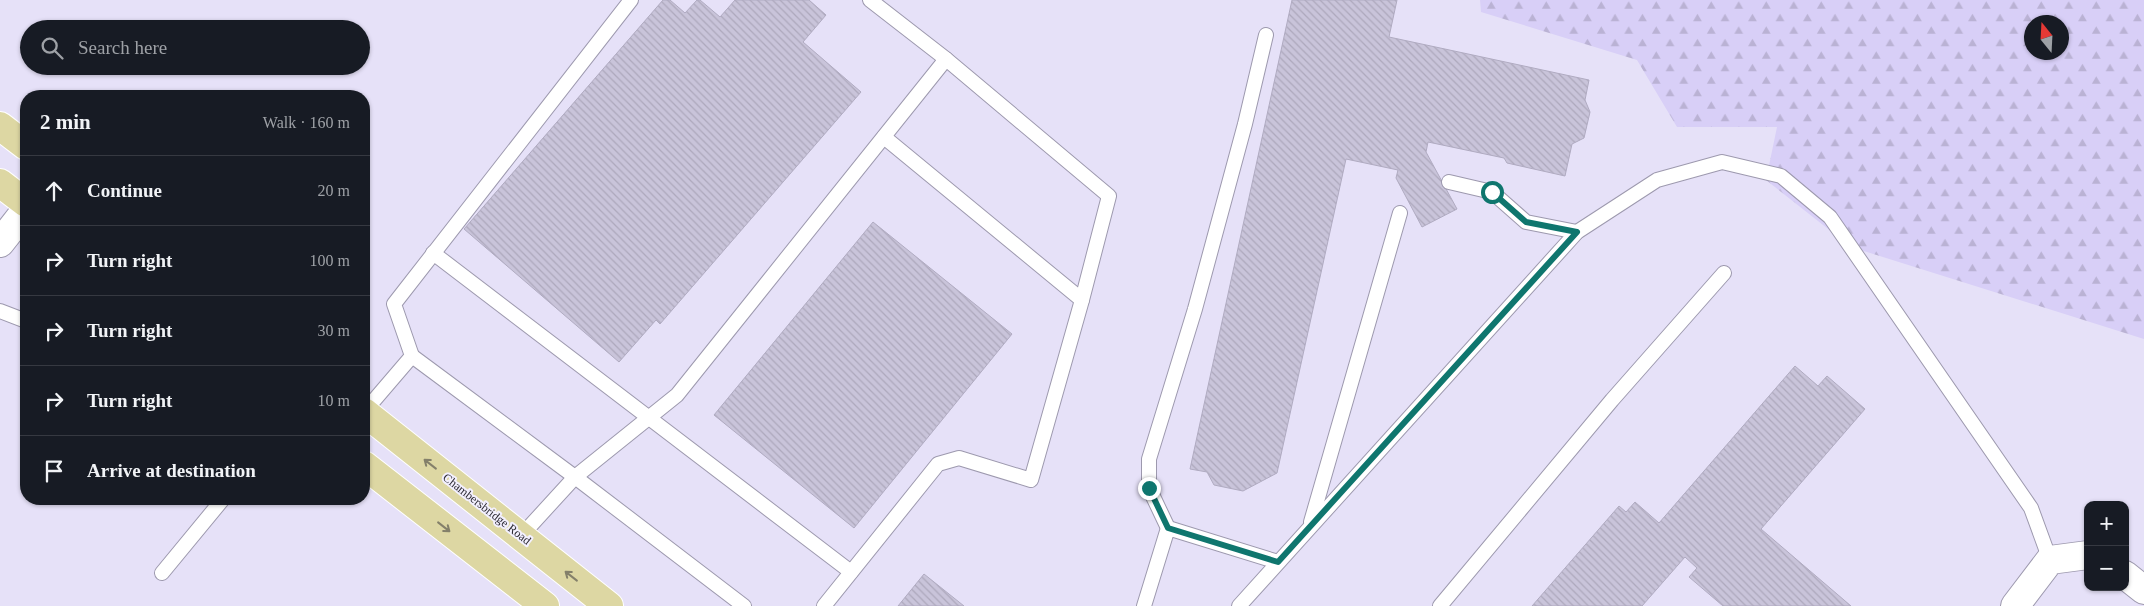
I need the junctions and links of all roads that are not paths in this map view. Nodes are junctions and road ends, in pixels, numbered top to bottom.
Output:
1 (631, 0) edge
2 (870, 0) edge
3 (1266, 35) dead end
4 (946, 59) junction
5 (0, 126) edge
6 (884, 137) junction
7 (20, 141) edge
8 (1448, 182) dead end
9 (0, 183) edge
10 (20, 198) edge
11 (1400, 213) dead end
12 (20, 218) edge
13 (1577, 232) junction
14 (0, 243) edge
15 (433, 254) junction
16 (1724, 273) dead end
17 (1082, 300) junction
18 (0, 311) edge
19 (20, 319) edge
20 (412, 356) junction
21 (370, 405) edge
22 (370, 417) edge
23 (648, 419) junction
24 (370, 470) edge
25 (575, 477) junction
26 (217, 505) edge
27 (1310, 526) junction
28 (1168, 528) junction
29 (521, 536) junction
30 (2084, 555) edge
31 (2050, 560) junction
32 (1278, 562) junction
33 (851, 572) junction
34 (162, 573) dead end
35 (2129, 578) edge
36 (2144, 590) edge
37 (545, 606) edge
38 (609, 606) edge
39 (744, 606) edge
40 (824, 606) edge
41 (1144, 606) edge
42 (1239, 606) edge
43 (1440, 606) edge
44 (2015, 606) edge

1 - 15 lane
2 - 4 lane
3 - 28 lane
4 - 6 lane
4 - 17 lane
5 - 7 main road
6 - 17 lane
6 - 23 lane
8 - 13 lane
9 - 10 main road
11 - 27 lane
12 - 14 street
13 - 27 lane
13 - 31 lane
15 - 20 lane
15 - 23 lane
16 - 43 lane
17 - 33 lane
18 - 19 lane
20 - 21 lane
20 - 25 lane
29 -> 22 main road, Chambersbridge Road
23 - 25 lane
23 - 33 lane
24 -> 37 main road
25 - 29 lane
25 - 39 lane
26 - 34 lane
27 - 32 lane
28 - 32 lane
28 - 41 lane
38 -> 29 main road, Chambersbridge Road
30 - 31 street
31 - 44 street
32 - 42 lane
33 - 40 lane
35 - 36 street

